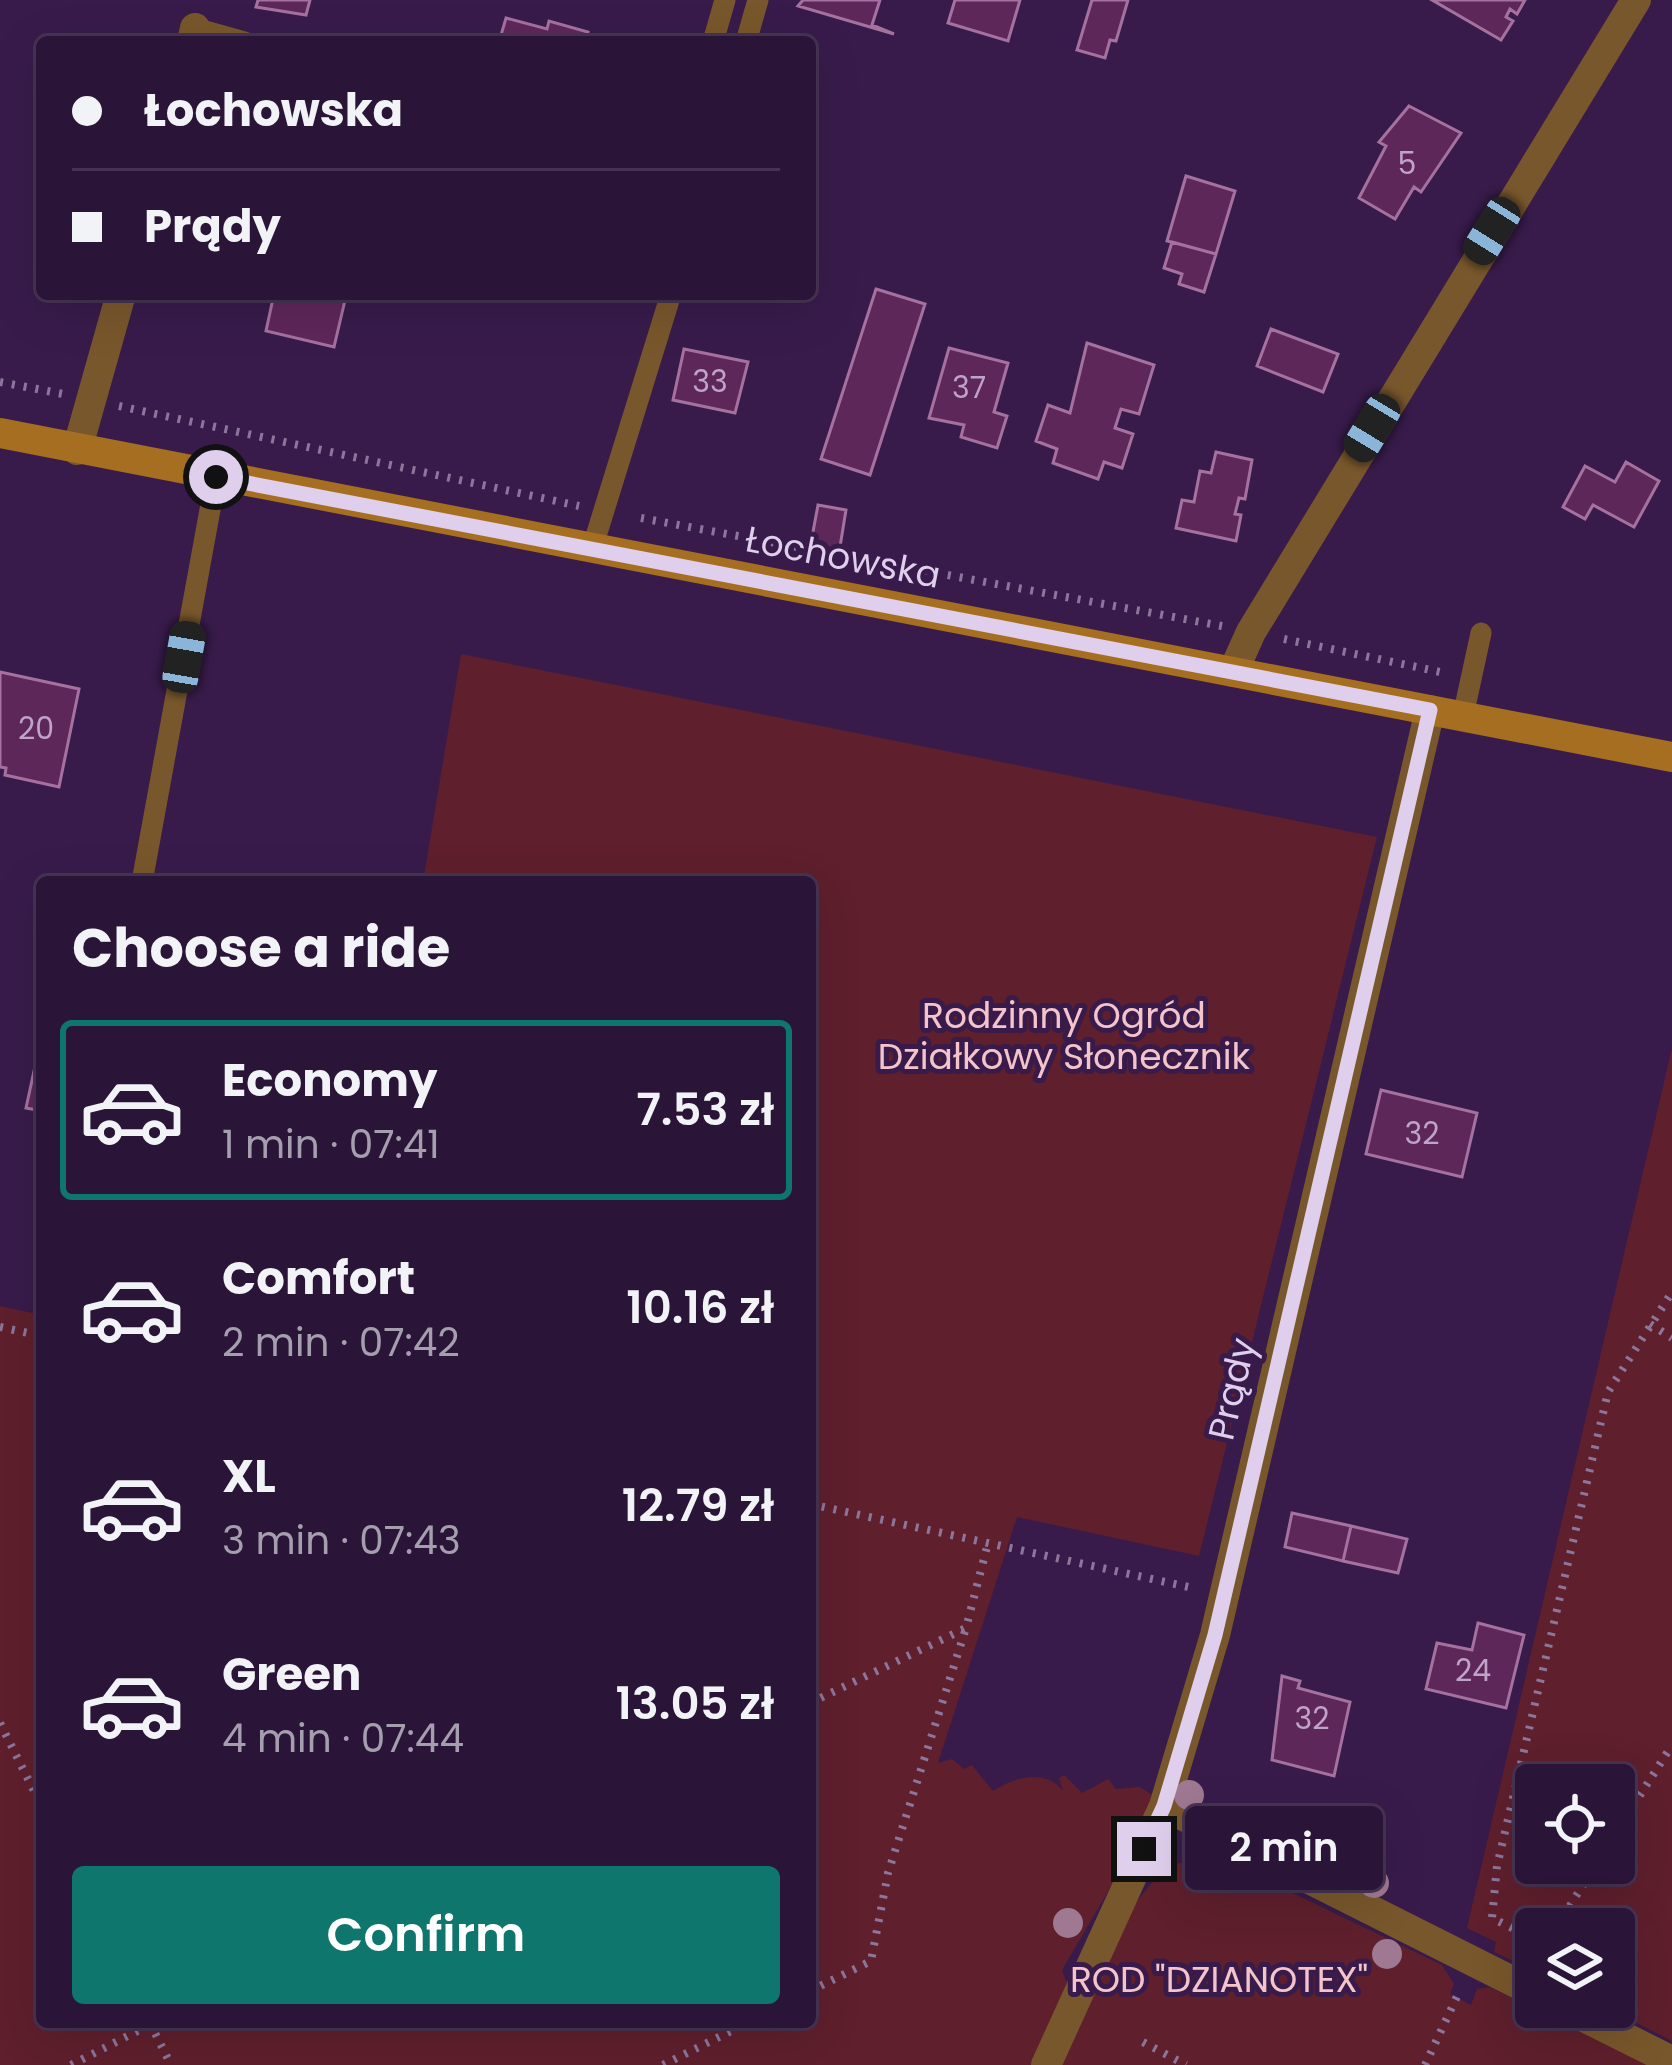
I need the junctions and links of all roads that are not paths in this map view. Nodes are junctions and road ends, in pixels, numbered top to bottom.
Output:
1 (725, 0) edge
2 (758, 0) edge
3 (1636, 0) edge
4 (715, 36) edge
5 (748, 36) edge
6 (119, 300) edge
7 (669, 300) edge
8 (0, 433) edge
9 (77, 450) junction
10 (216, 477) junction
11 (592, 549) junction
12 (1480, 633) dead end
13 (1233, 672) junction
14 (1430, 710) junction
15 (1462, 716) junction
16 (1672, 757) edge
17 (143, 876) edge
18 (1164, 1806) junction
19 (1515, 1982) edge
20 (1605, 2028) edge
21 (1672, 2062) edge
22 (1046, 2065) edge

1 - 4 lane
2 - 5 lane
3 - 13 street
6 - 9 street
7 - 11 lane
8 - 9 main road, Łochowska
9 - 10 main road, Łochowska
10 - 11 main road, Łochowska
10 - 17 lane
11 - 13 main road, Łochowska
12 - 15 lane
13 - 14 main road, Łochowska
14 - 15 main road, Łochowska
14 - 18 street, Prądy
15 - 16 main road, Łochowska
18 - 19 street
18 - 22 street, Prądy
20 - 21 street

